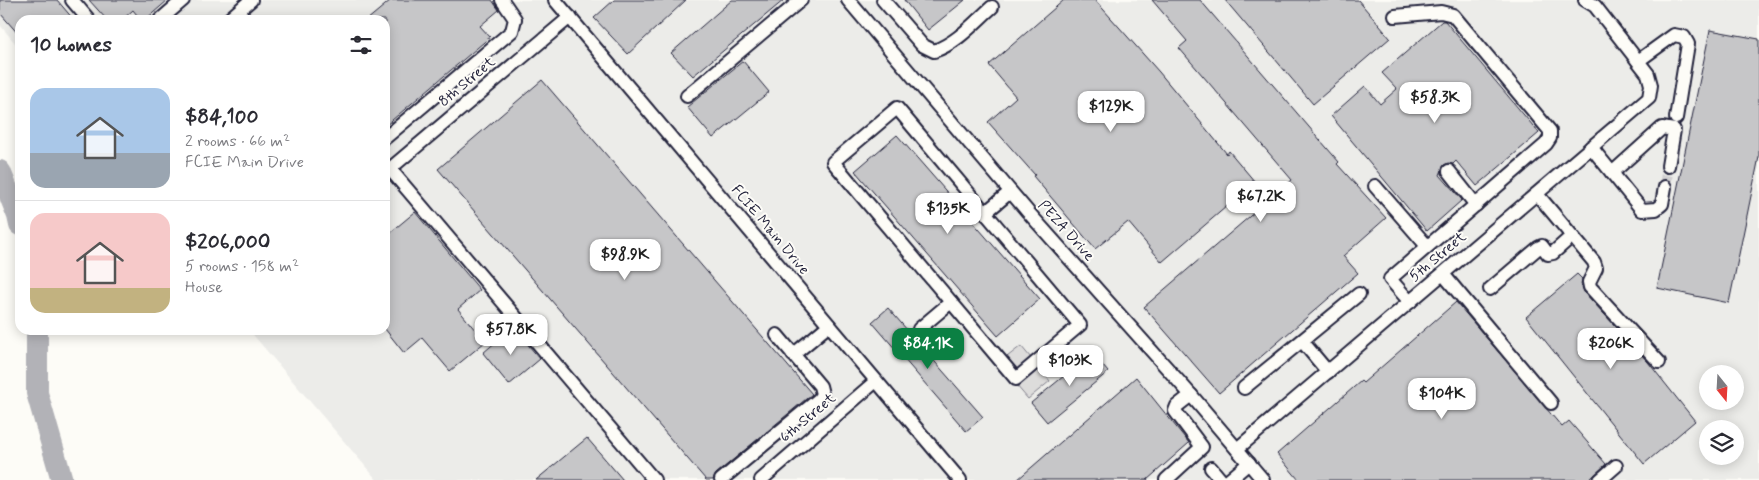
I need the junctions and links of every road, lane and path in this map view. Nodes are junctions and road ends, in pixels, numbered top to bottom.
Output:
1 (72, 0) edge
2 (183, 0) edge
3 (251, 0) edge
4 (502, 0) edge
5 (556, 0) edge
6 (801, 0) edge
7 (848, 0) edge
8 (883, 0) edge
9 (1585, 0) edge
10 (992, 7) dead end
11 (86, 15) edge
12 (166, 15) edge
13 (234, 15) edge
14 (1395, 16) dead end
15 (570, 17) junction
16 (1638, 61) junction
17 (687, 96) dead end
18 (1676, 118) dead end
19 (390, 134) edge
20 (1592, 147) junction
21 (1668, 166) tunnel mouth
22 (390, 168) edge
23 (1449, 171) dead end
24 (1612, 173) junction
25 (390, 174) edge
26 (1375, 186) dead end
27 (1665, 187) tunnel mouth
28 (1010, 192) junction
29 (1537, 194) junction
30 (1476, 204) junction
31 (985, 213) junction
32 (1572, 236) junction
33 (1428, 246) junction
34 (1443, 274) junction
35 (1490, 289) dead end
36 (1359, 294) dead end
37 (951, 302) junction
38 (1410, 302) junction
39 (828, 324) junction
40 (919, 329) dead end
41 (777, 335) dead end
42 (1302, 341) junction
43 (793, 355) junction
44 (1659, 362) dead end
45 (1328, 372) junction
46 (876, 381) junction
47 (1244, 388) dead end
48 (1191, 395) junction
49 (1551, 404) dead end
50 (1237, 449) junction
51 (1249, 463) junction
52 (1616, 466) dead end
53 (1211, 468) dead end
54 (654, 480) edge
55 (721, 480) edge
56 (760, 480) edge
57 (960, 480) edge
58 (1166, 480) edge
59 (1221, 480) edge
60 (1229, 480) edge
61 (1263, 480) edge
62 (1600, 480) edge

1 - 11 street
2 - 12 street
3 - 13 street
4 - 19 street
5 - 15 street, FCIE Main Drive
6 - 17 street
7 - 28 street, PEZA Drive
8 - 10 street
9 - 16 street
14 - 30 street
15 - 22 street, 8th Street
15 - 39 street, FCIE Main Drive
16 - 18 street
16 - 20 street, 5th Street
20 - 24 street
20 - 29 street, 5th Street
21 - 24 street
23 - 30 street
24 - 27 street
25 - 54 street
26 - 33 street
28 - 31 street
28 - 48 street, PEZA Drive
29 - 32 street
29 - 34 street, 5th Street
30 - 33 street
31 - 37 street
31 - 37 street
32 - 35 street
32 - 44 street
33 - 38 street
34 - 38 street, 5th Street
34 - 49 street
36 - 42 street
37 - 40 street
38 - 45 street, 5th Street
39 - 43 street
39 - 46 street, FCIE Main Drive
41 - 43 street
42 - 45 street
42 - 47 street
43 - 55 street
45 - 50 street, 5th Street
46 - 56 street, 6th Street
46 - 57 street, FCIE Main Drive
48 - 50 street, PEZA Drive
48 - 58 street
50 - 51 street, PEZA Drive
51 - 60 street
51 - 61 street, PEZA Drive
52 - 62 street
53 - 59 street

